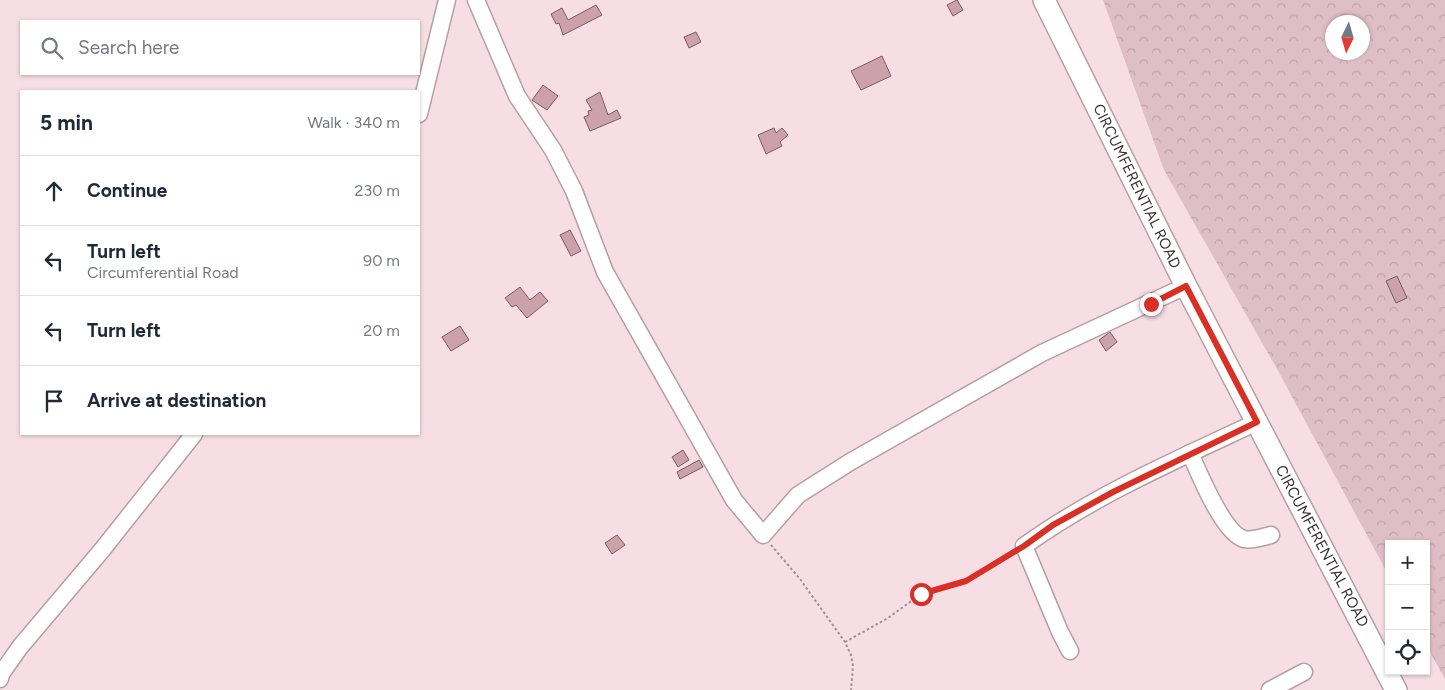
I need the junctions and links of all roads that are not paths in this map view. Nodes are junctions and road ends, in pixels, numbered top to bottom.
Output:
1 (447, 0) edge
2 (476, 0) edge
3 (1044, 0) edge
4 (420, 110) edge
5 (1186, 286) junction
6 (1257, 422) junction
7 (193, 435) edge
8 (1190, 453) junction
9 (1271, 535) dead end
10 (1070, 651) dead end
11 (1304, 672) dead end
12 (0, 674) edge
13 (0, 679) edge
14 (1270, 690) edge
15 (1396, 690) edge

1 - 4 street
2 - 5 street
3 - 5 main road, CIRCUMFERENTIAL ROAD
5 - 6 main road, CIRCUMFERENTIAL ROAD
6 - 8 street
6 - 15 main road, CIRCUMFERENTIAL ROAD
7 - 12 street
8 - 9 street
8 - 10 street
11 - 14 street
12 - 13 street

